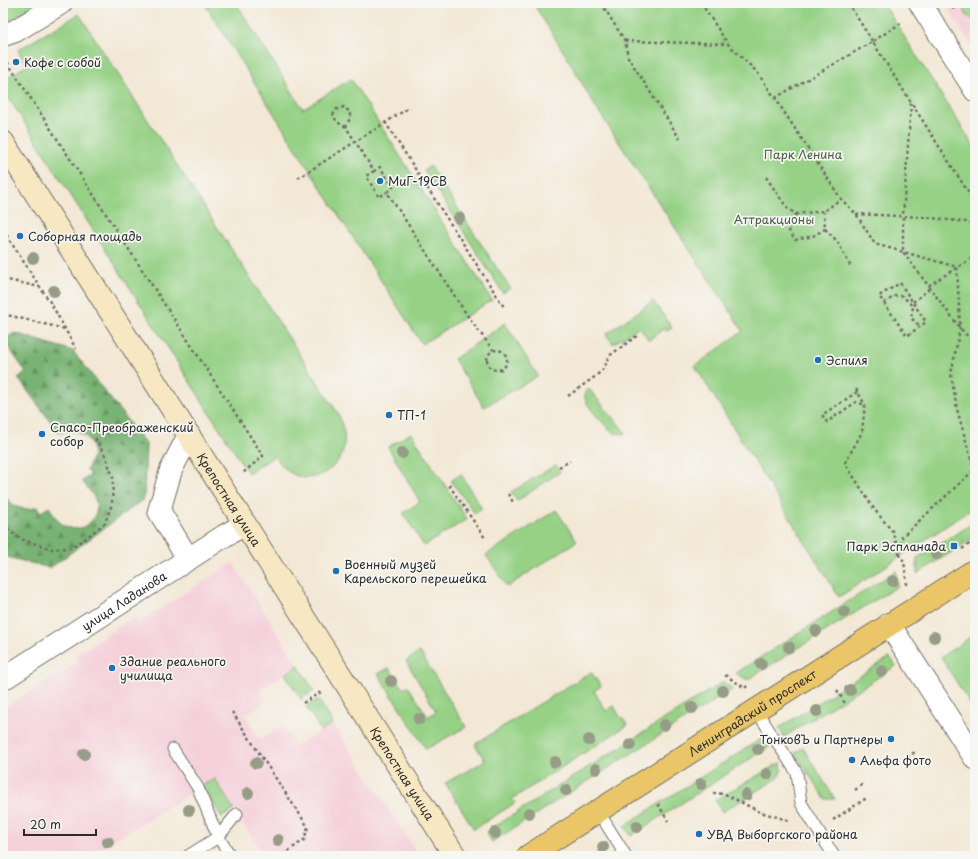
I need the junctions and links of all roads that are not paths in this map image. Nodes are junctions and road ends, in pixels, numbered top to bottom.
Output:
1 (61, 3) edge
2 (920, 3) edge
3 (3, 35) edge
4 (975, 90) edge
5 (3, 142) edge
6 (189, 435) junction
7 (245, 524) junction
8 (188, 559) junction
9 (975, 570) edge
10 (889, 624) junction
11 (5, 673) edge
12 (756, 710) junction
13 (172, 749) dead end
14 (975, 758) edge
15 (598, 811) junction
16 (237, 814) dead end
17 (218, 837) junction
18 (188, 856) edge
19 (231, 856) edge
20 (455, 856) edge
21 (528, 856) edge
22 (626, 856) edge
23 (834, 856) edge

1 - 3 street
2 - 4 street
5 - 6 street, Крепостная улица
6 - 7 street, Крепостная улица
6 - 8 street
7 - 8 street, улица Ладанова
7 - 20 street, Крепостная улица
8 - 11 street, улица Ладанова
9 - 10 main road, Ленинградский проспект
10 - 12 main road, Ленинградский проспект
10 - 14 street
12 - 15 main road, Ленинградский проспект
12 - 23 lane
13 - 17 lane
15 - 21 main road, Ленинградский проспект
15 - 22 lane
16 - 17 lane
17 - 18 lane
17 - 19 lane

